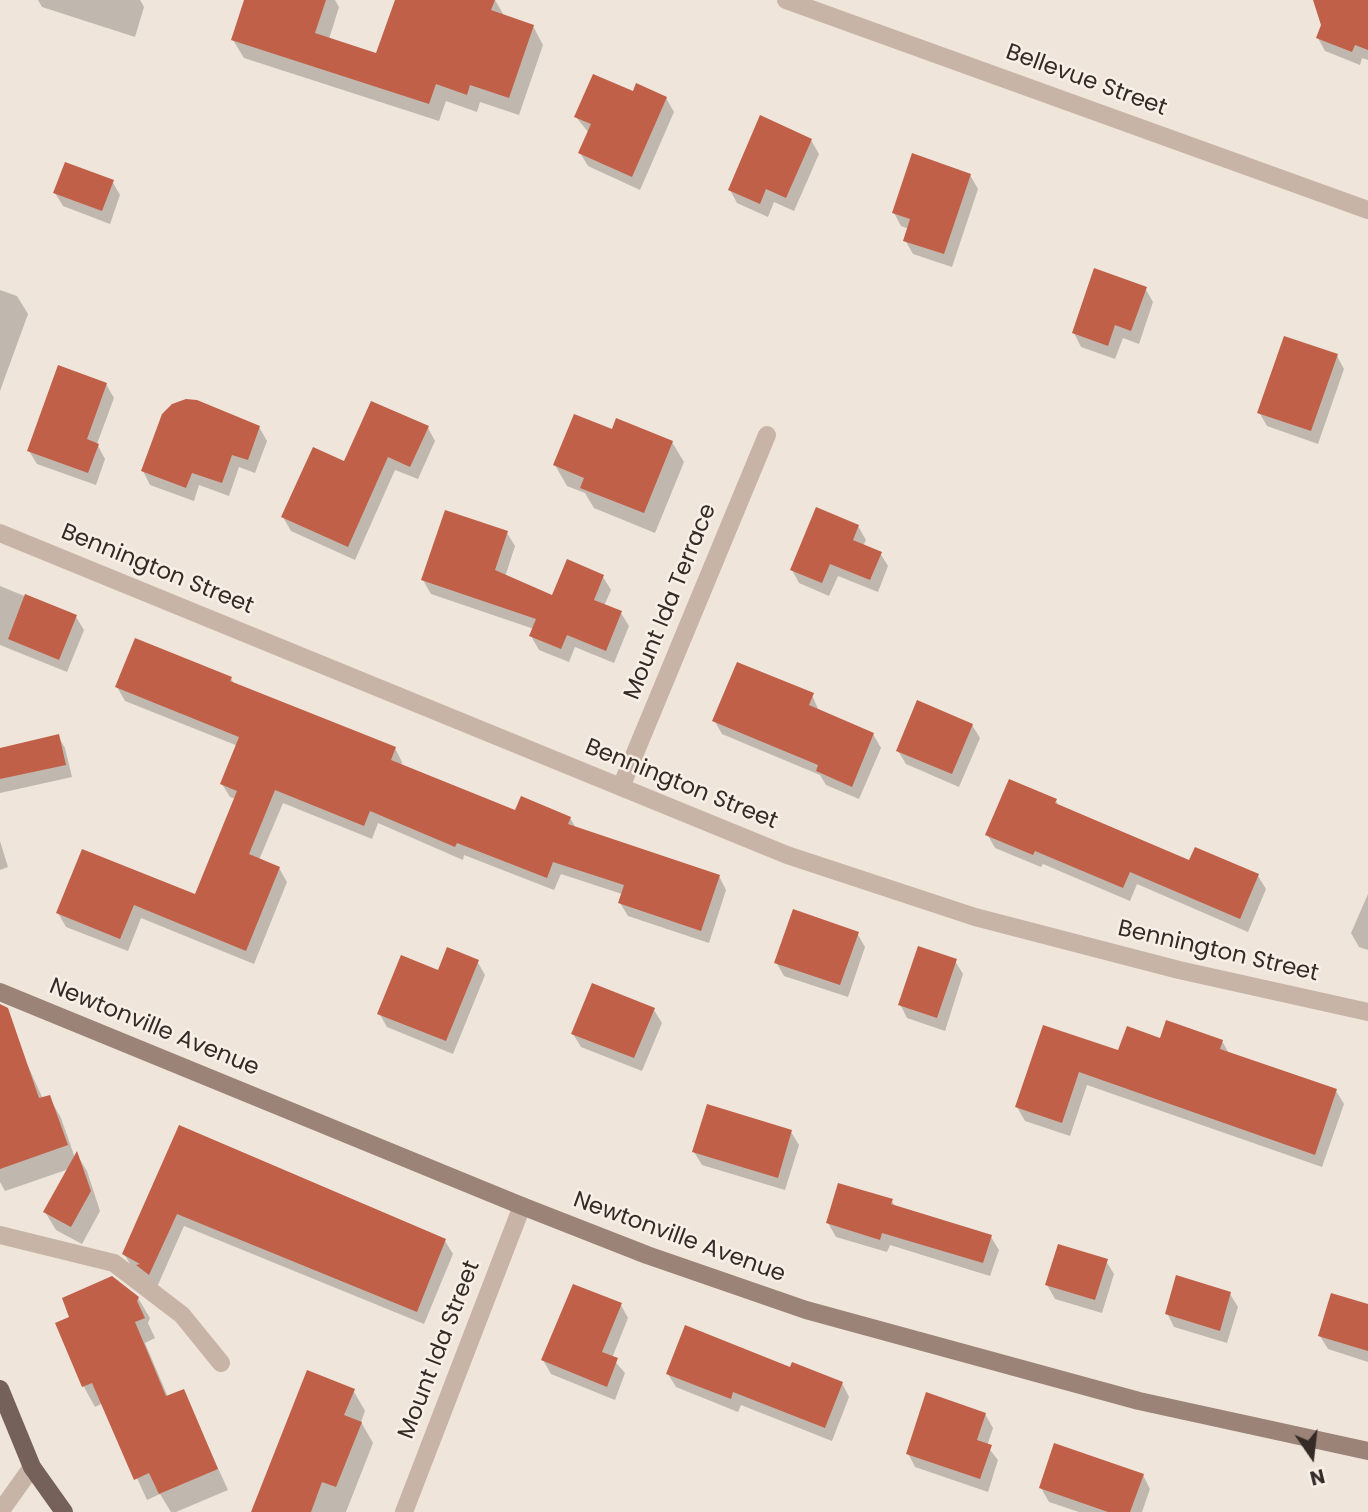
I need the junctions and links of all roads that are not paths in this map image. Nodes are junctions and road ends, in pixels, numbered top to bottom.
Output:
1 (786, 0) edge
2 (1368, 210) edge
3 (767, 435) dead end
4 (0, 533) edge
5 (621, 787) junction
6 (0, 992) edge
7 (1368, 1012) edge
8 (522, 1206) junction
9 (0, 1236) edge
10 (221, 1363) dead end
11 (0, 1389) edge
12 (1368, 1451) edge
13 (32, 1467) junction
14 (0, 1512) edge
15 (64, 1512) edge
16 (404, 1512) edge

1 - 2 street, Bellevue Street
3 - 5 street, Mount Ida Terrace
4 - 5 street, Bennington Street
5 - 7 street, Bennington Street
6 - 8 main road, Newtonville Avenue
8 - 12 main road, Newtonville Avenue
8 - 16 street, Mount Ida Street
9 - 10 street
11 - 13 main road
13 - 14 street
13 - 15 main road

